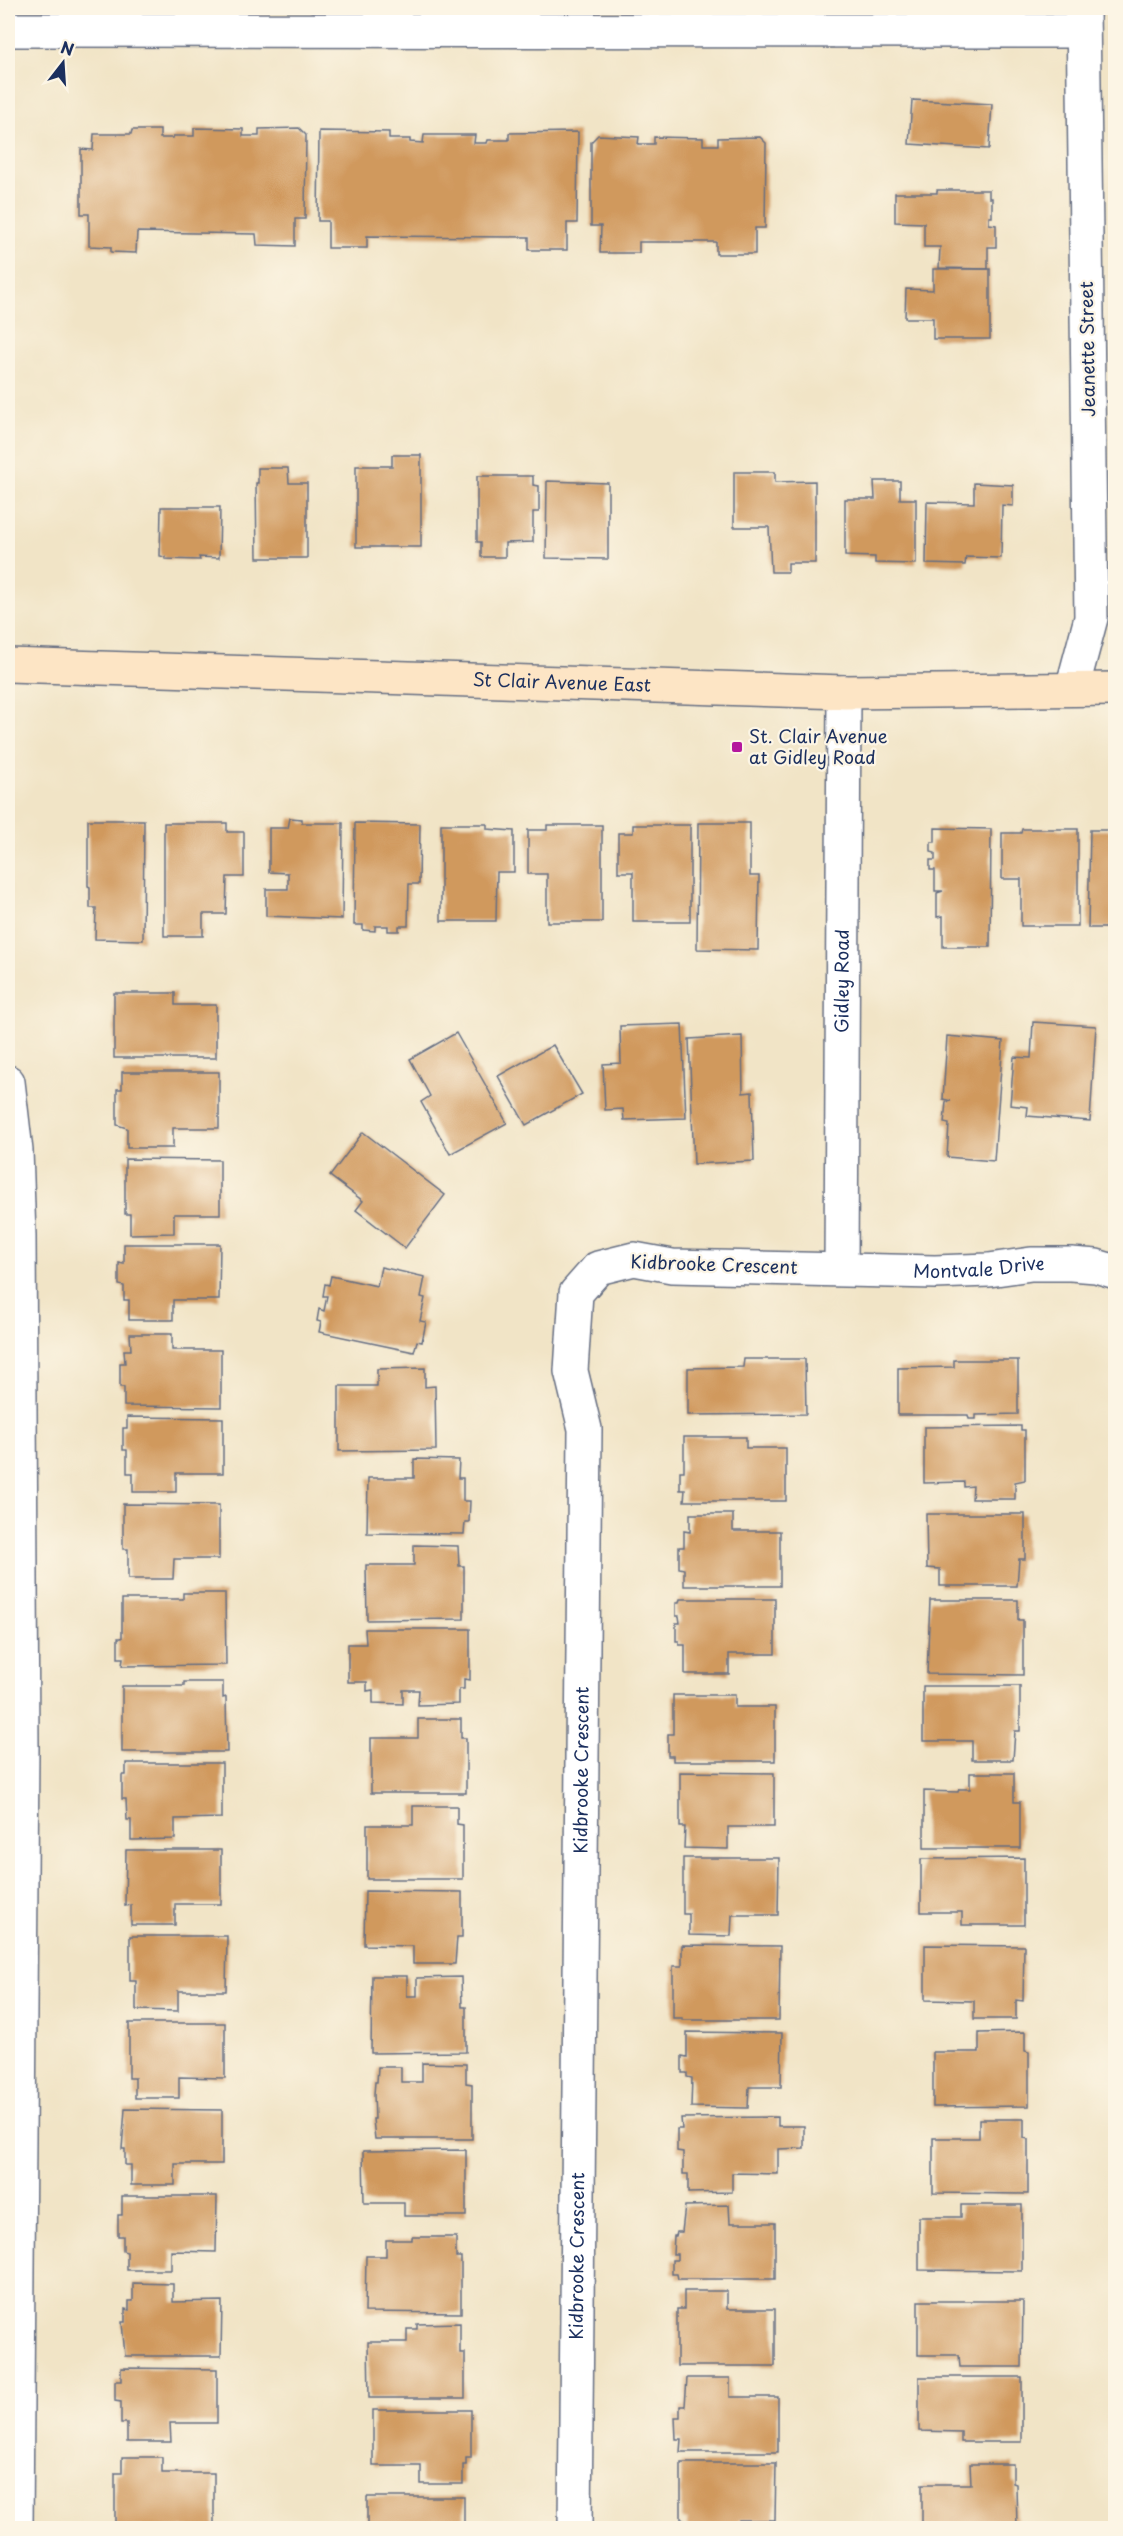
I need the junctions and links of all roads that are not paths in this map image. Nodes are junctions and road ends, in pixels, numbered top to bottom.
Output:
1 (1083, 19) edge
2 (8, 30) edge
3 (8, 665) edge
4 (1116, 688) edge
5 (1072, 689) junction
6 (844, 692) junction
7 (8, 1082) edge
8 (841, 1269) junction
9 (1116, 1272) edge
10 (13, 1293) edge
11 (16, 2529) edge
12 (575, 2529) edge

1 - 2 street
1 - 5 street, Jeanette Street
3 - 6 main road, St Clair Avenue East
4 - 5 main road, St Clair Avenue East
5 - 6 main road, St Clair Avenue East
6 - 8 street, Gidley Road
7 - 10 street
8 - 9 street, Montvale Drive
8 - 12 street, Kidbrooke Crescent
10 - 11 street

